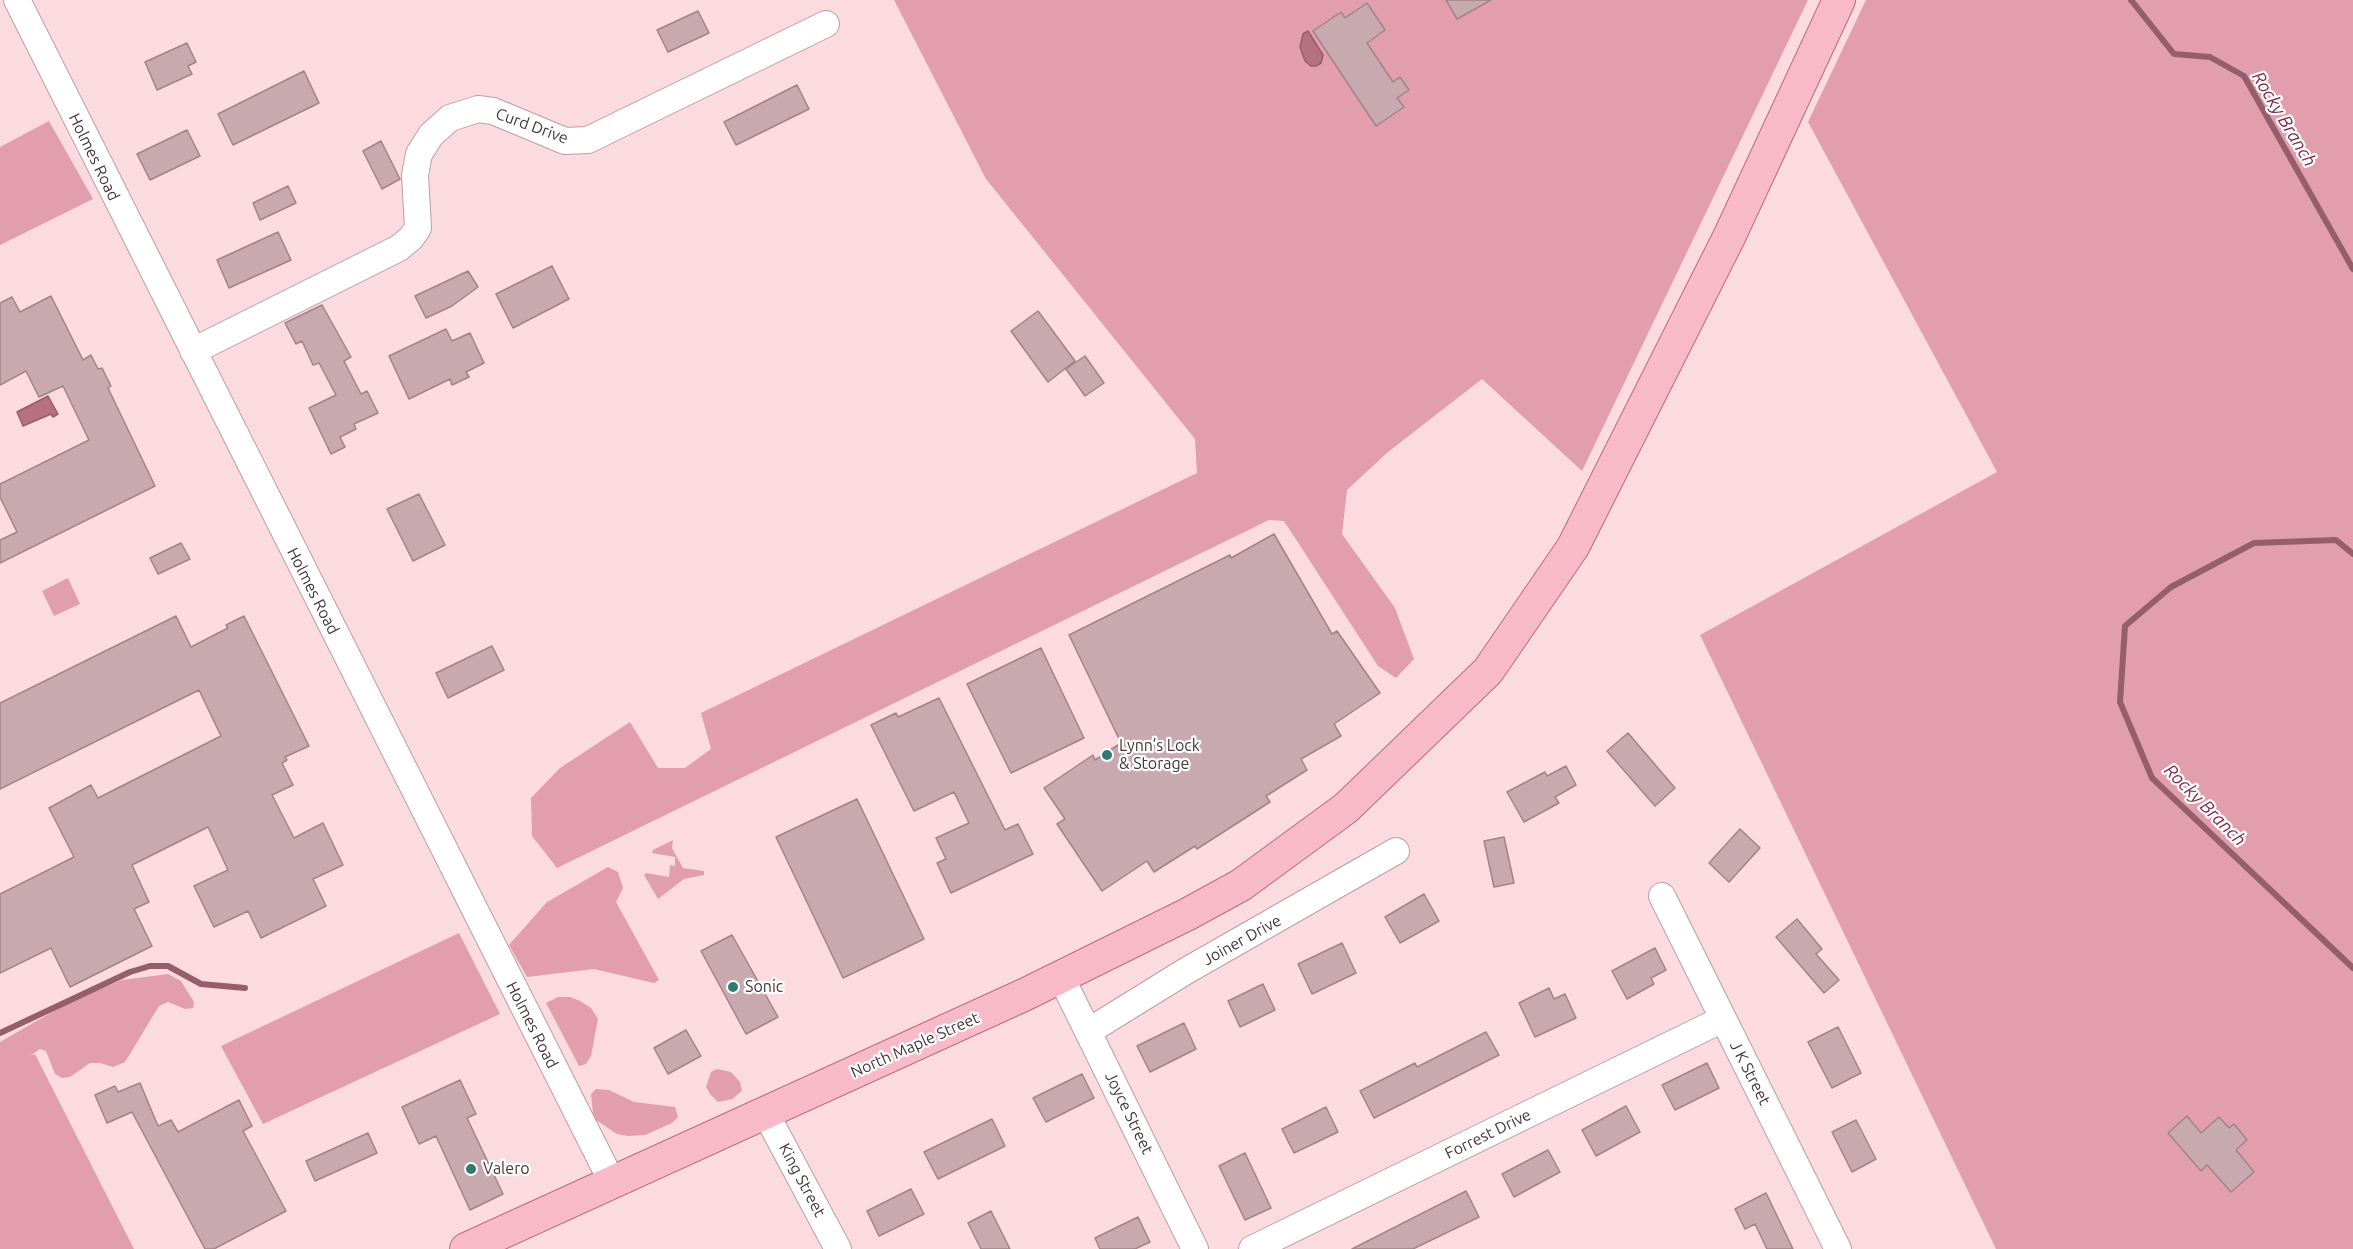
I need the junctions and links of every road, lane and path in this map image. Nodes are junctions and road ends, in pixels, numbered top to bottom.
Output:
1 (16, 0) edge
2 (1839, 0) edge
3 (826, 24) dead end
4 (193, 351) junction
5 (1396, 851) dead end
6 (1662, 896) dead end
7 (1061, 977) junction
8 (1723, 1019) junction
9 (1089, 1031) junction
10 (765, 1112) junction
11 (612, 1182) junction
12 (466, 1249) edge
13 (838, 1249) edge
14 (1195, 1249) edge
15 (1252, 1249) edge
16 (1838, 1249) edge

1 - 4 street, Holmes Road
2 - 7 main road, North Maple Street
3 - 4 street, Curd Drive
4 - 11 street, Holmes Road
5 - 9 street, Joiner Drive
6 - 8 street, J K Street
7 - 9 street, Joyce Street
7 - 10 main road, North Maple Street
8 - 15 street, Forrest Drive
8 - 16 street, J K Street
9 - 14 street, Joyce Street
10 - 11 main road, North Maple Street
10 - 13 street, King Street
11 - 12 main road, North Maple Street

